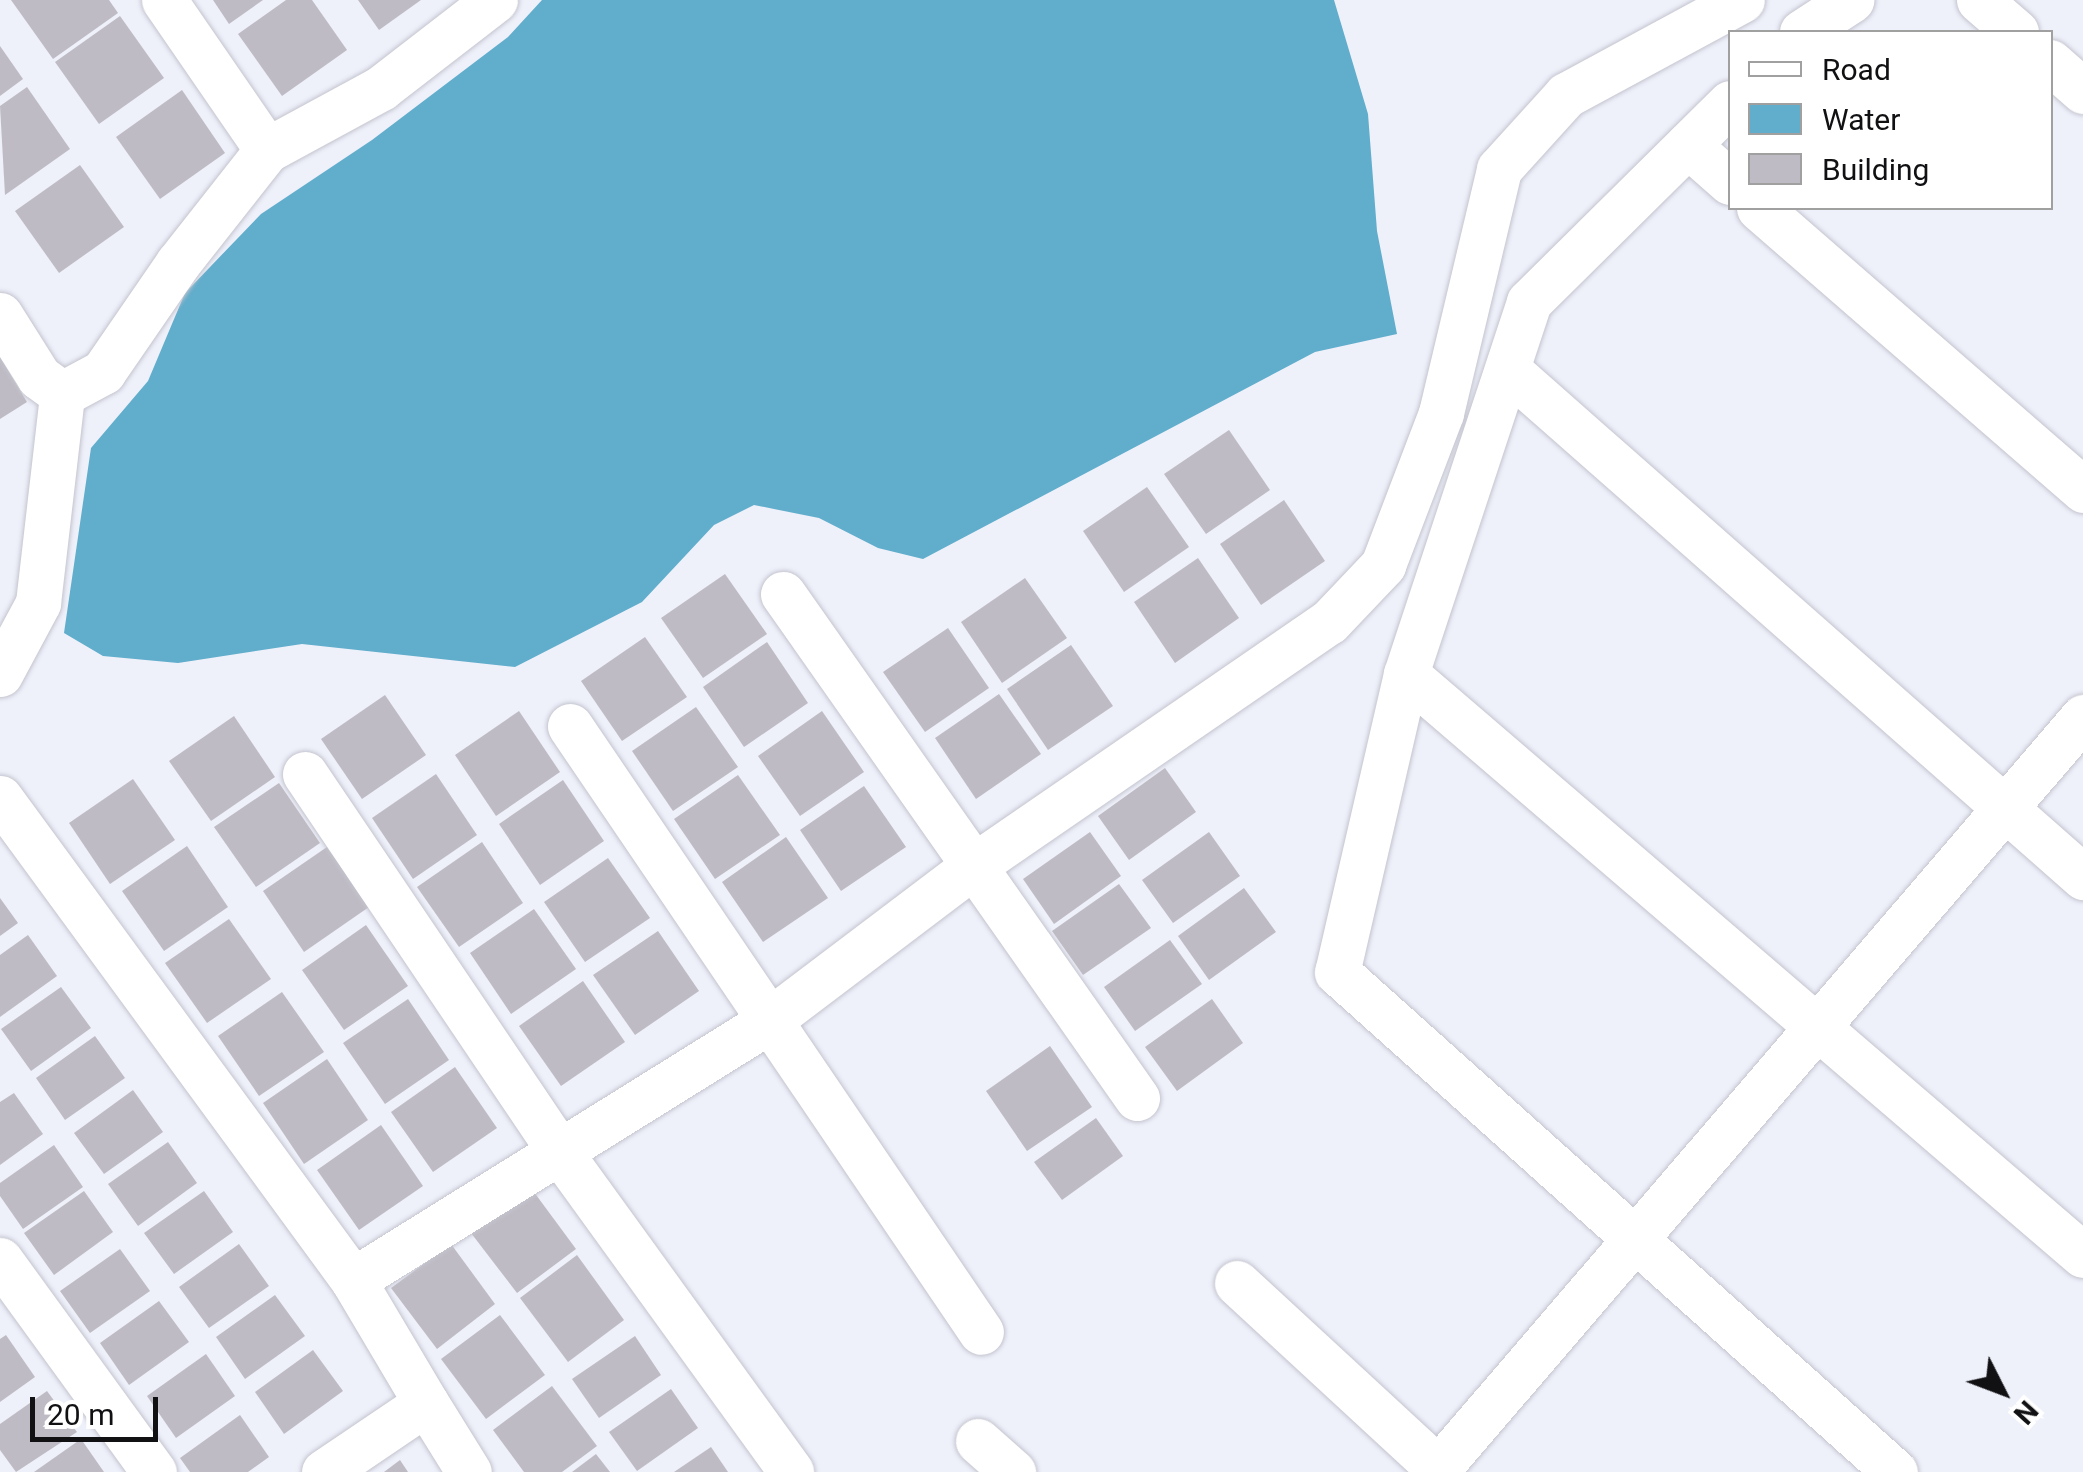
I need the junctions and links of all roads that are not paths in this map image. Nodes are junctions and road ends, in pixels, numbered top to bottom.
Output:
1 (164, 0) edge
2 (495, 0) edge
3 (1742, 0) edge
4 (1851, 0) edge
5 (1979, 0) edge
6 (1805, 30) edge
7 (2014, 30) edge
8 (2053, 65) edge
9 (2083, 90) edge
10 (1728, 105) edge
11 (1688, 145) junction
12 (267, 150) junction
13 (1728, 180) edge
14 (1762, 210) edge
15 (0, 315) edge
16 (1508, 370) junction
17 (62, 394) junction
18 (2083, 490) edge
19 (783, 594) dead end
20 (0, 674) edge
21 (1406, 674) junction
22 (2083, 717) edge
23 (570, 726) dead end
24 (305, 774) dead end
25 (2002, 807) junction
26 (8, 824) edge
27 (972, 868) junction
28 (2083, 878) edge
29 (767, 1022) junction
30 (1821, 1025) junction
31 (1138, 1098) dead end
32 (559, 1151) junction
33 (1635, 1243) junction
34 (2083, 1255) edge
35 (0, 1260) edge
36 (353, 1280) junction
37 (1238, 1284) dead end
38 (981, 1332) dead end
39 (426, 1403) junction
40 (978, 1441) dead end
41 (1438, 1471) edge
42 (154, 1472) edge
43 (324, 1472) edge
44 (469, 1472) edge
45 (791, 1472) edge
46 (1013, 1472) edge
47 (1895, 1472) edge

1 - 12 street
2 - 12 street
3 - 27 street
4 - 6 street
5 - 7 street
8 - 9 street
10 - 11 street
11 - 13 street
11 - 16 street
12 - 17 street
14 - 18 street
15 - 17 street
16 - 21 street
16 - 25 street
17 - 20 street
19 - 27 street
21 - 30 street
21 - 33 street
22 - 25 street
23 - 29 street
24 - 32 street
25 - 28 street
25 - 30 street
26 - 36 street
27 - 29 street
27 - 31 street
29 - 32 street
29 - 38 street
30 - 33 street
30 - 34 street
32 - 36 street
32 - 45 street
33 - 41 street
33 - 47 street
35 - 42 street
36 - 39 street
37 - 41 street
39 - 43 street
39 - 44 street
40 - 46 street

